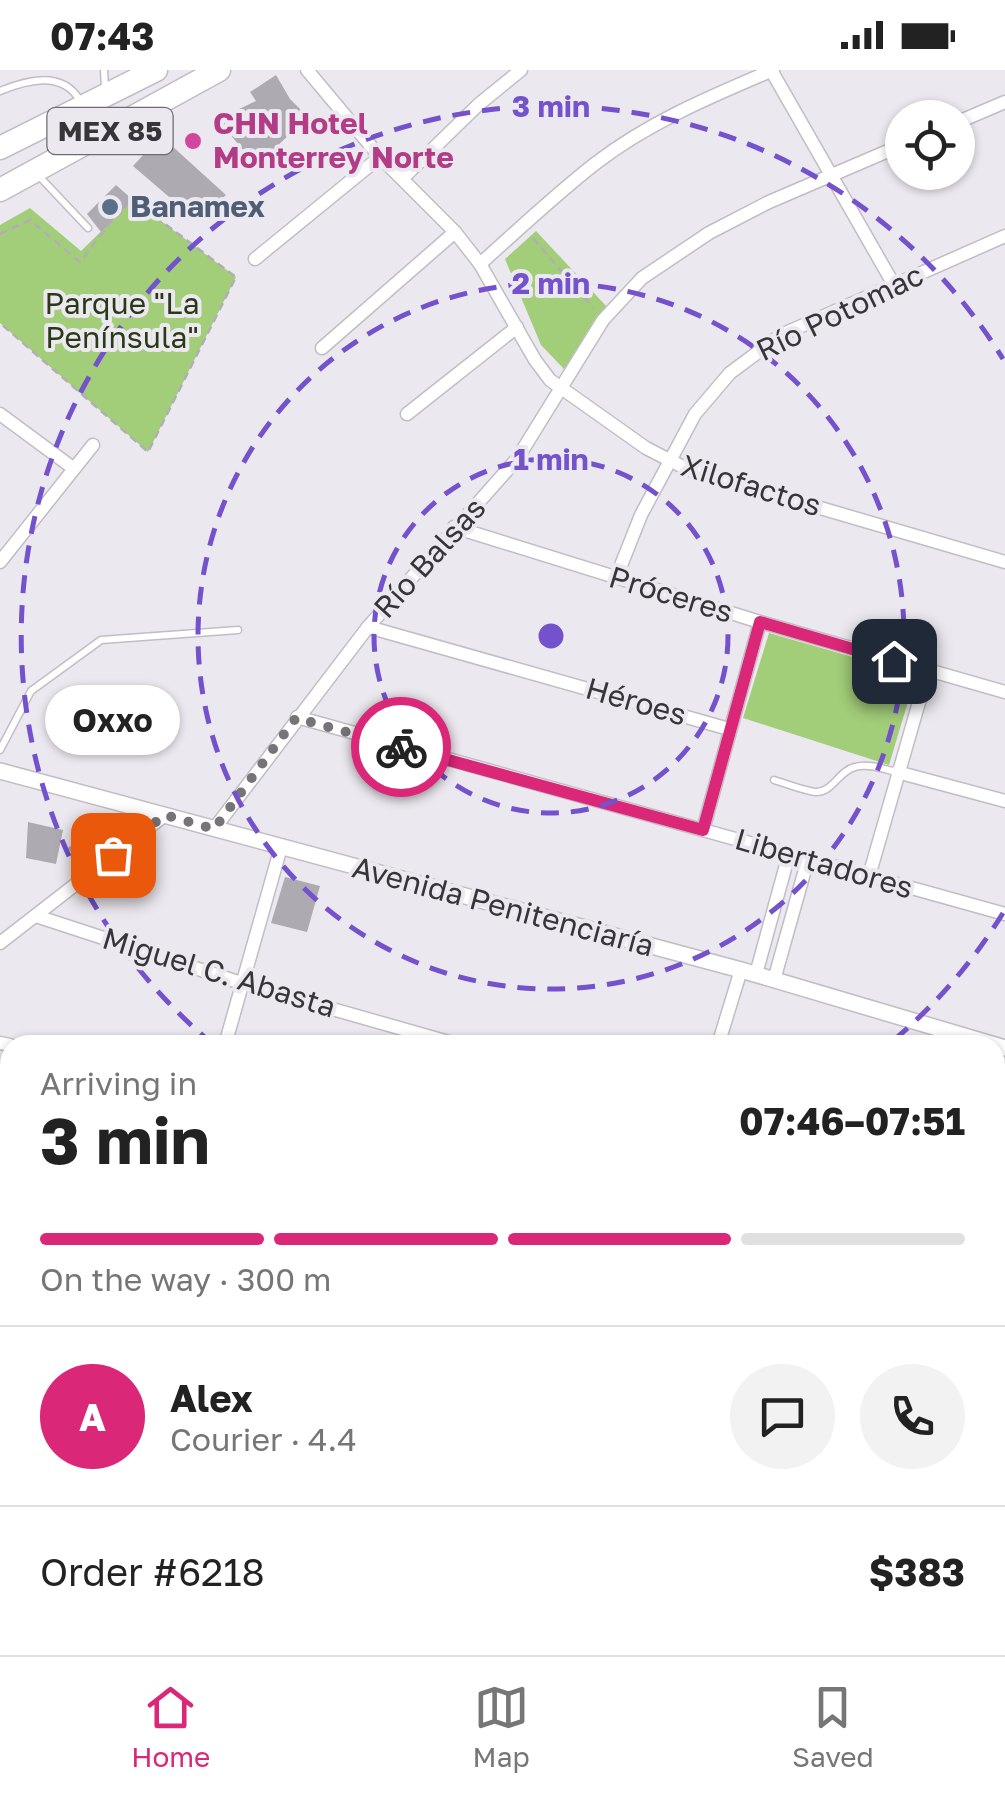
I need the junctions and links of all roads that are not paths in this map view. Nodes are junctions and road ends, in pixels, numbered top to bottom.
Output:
1 (104, 70) edge
2 (156, 70) edge
3 (219, 70) edge
4 (308, 70) edge
5 (522, 70) edge
6 (772, 70) edge
7 (0, 90) edge
8 (105, 95) junction
9 (1005, 102) edge
10 (82, 106) junction
11 (975, 115) edge
12 (0, 148) edge
13 (885, 152) edge
14 (380, 156) junction
15 (34, 172) junction
16 (833, 174) junction
17 (403, 178) junction
18 (0, 190) edge
19 (88, 228) dead end
20 (456, 232) junction
21 (1005, 236) edge
22 (254, 260) dead end
23 (480, 264) junction
24 (894, 285) junction
25 (517, 327) junction
26 (322, 348) dead end
27 (562, 391) junction
28 (0, 414) edge
29 (407, 414) dead end
30 (93, 445) dead end
31 (670, 462) junction
32 (73, 468) junction
33 (454, 527) junction
34 (0, 562) edge
35 (1005, 562) edge
36 (616, 578) junction
37 (760, 622) junction
38 (368, 627) junction
39 (238, 630) dead end
40 (928, 671) junction
41 (1005, 692) edge
42 (296, 718) junction
43 (729, 729) junction
44 (0, 750) edge
45 (0, 770) edge
46 (897, 772) junction
47 (774, 780) dead end
48 (1005, 801) edge
49 (165, 815) junction
50 (214, 829) junction
51 (703, 830) junction
52 (281, 847) junction
53 (789, 854) junction
54 (808, 859) junction
55 (869, 876) junction
56 (1005, 914) edge
57 (36, 916) junction
58 (0, 944) edge
59 (748, 972) junction
60 (774, 980) junction
61 (241, 984) junction
62 (228, 1035) edge
63 (424, 1035) edge
64 (722, 1035) edge
65 (961, 1035) edge

1 - 8 lane
2 - 8 highway, MEX 85
3 - 15 highway, MEX 85
4 - 14 street, Xilofactos
5 - 17 street
6 - 16 street
6 - 23 street
7 - 10 lane
8 - 10 highway, MEX 85
9 - 11 street
10 - 12 highway, MEX 85
13 - 16 street, Río Balsas
14 - 17 street, Xilofactos
14 - 22 street
15 - 18 highway, MEX 85
15 - 19 lane
16 - 24 street
16 - 27 street, Río Balsas
17 - 20 street, Xilofactos
20 - 23 street, Xilofactos
20 - 26 street
21 - 24 street, Río Potomac
23 - 25 street, Xilofactos
24 - 31 street, Río Potomac
25 - 27 street, Xilofactos
25 - 29 street
27 - 31 street, Xilofactos
27 - 33 street, Río Balsas
28 - 32 street
30 - 32 street
31 - 35 street, Xilofactos
31 - 36 street, Río Potomac
32 - 34 street
33 - 36 street, Próceres
33 - 38 street, Río Balsas
36 - 37 street, Próceres
37 - 40 street, Próceres
37 - 43 street
38 - 42 street, Río Balsas
38 - 43 street, Héroes
39 - 44 lane
40 - 41 street, Próceres
40 - 46 street
42 - 50 street, Río Balsas
42 - 51 street, Libertadores
43 - 51 street
45 - 49 street, Avenida Penitenciaría
46 - 47 lane
46 - 48 street
46 - 55 street
49 - 50 street, Avenida Penitenciaría
49 - 57 street
50 - 52 street, Avenida Penitenciaría
51 - 53 street, Libertadores
52 - 59 street, Avenida Penitenciaría
52 - 61 street
53 - 54 street, Libertadores
53 - 59 street
54 - 55 street, Libertadores
54 - 60 street
55 - 56 street, Libertadores
57 - 58 street
57 - 61 street, Miguel C. Abasta
59 - 60 street, Avenida Penitenciaría
59 - 64 street
60 - 65 street, Avenida Penitenciaría
61 - 62 street
61 - 63 street, Miguel C. Abasta

